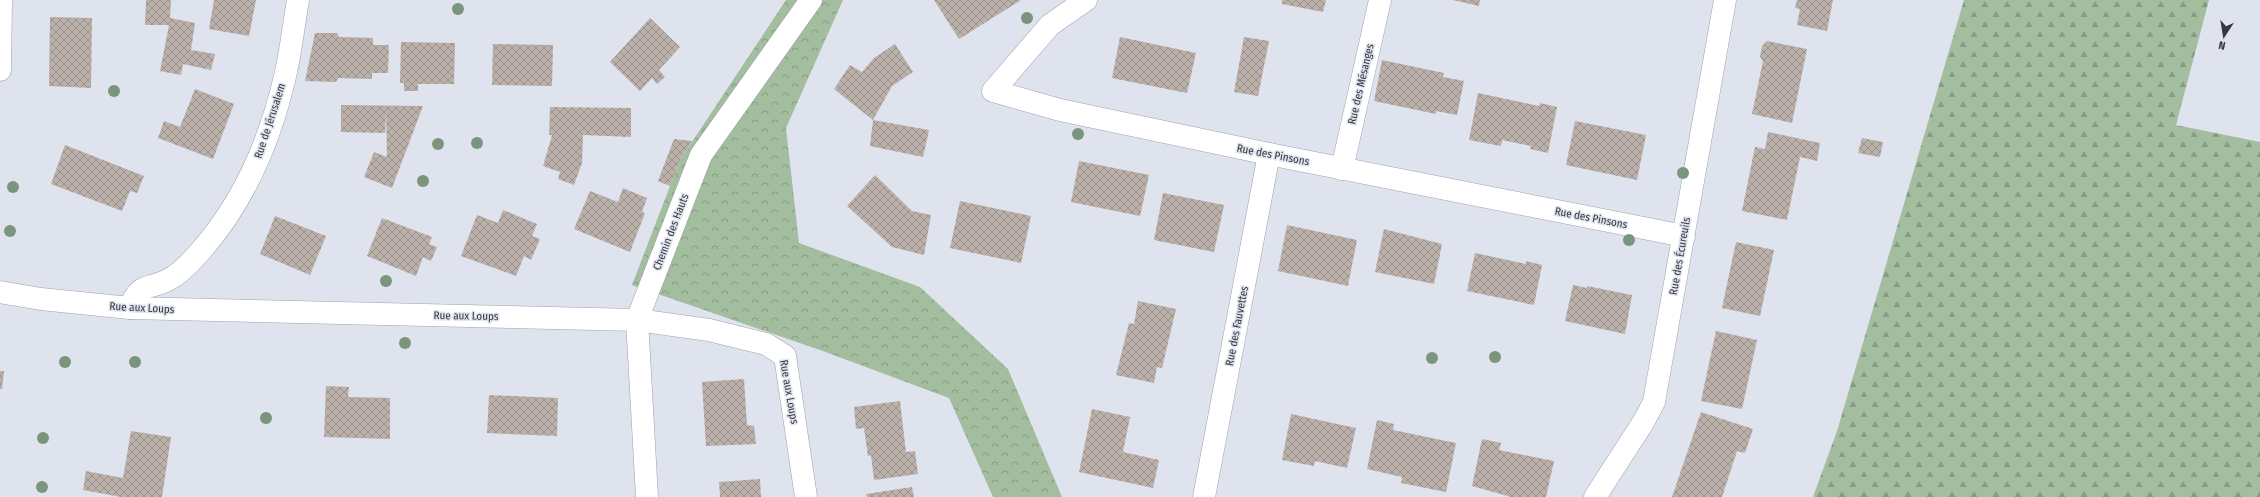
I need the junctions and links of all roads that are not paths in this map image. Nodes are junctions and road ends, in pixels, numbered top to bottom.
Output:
1 (1, 0) edge
2 (298, 0) edge
3 (811, 0) edge
4 (1086, 0) edge
5 (1380, 0) edge
6 (1726, 0) edge
7 (0, 70) edge
8 (1269, 154) junction
9 (1342, 169) junction
10 (1684, 236) junction
11 (0, 292) edge
12 (130, 308) junction
13 (637, 320) junction
14 (647, 497) edge
15 (806, 497) edge
16 (1204, 497) edge
17 (1595, 497) edge

1 - 7 street
2 - 12 street, Rue de Jérusalem
3 - 13 street, Chemin des Hauts
4 - 8 street, Rue des Pinsons
5 - 9 street, Rue des Mésanges
6 - 10 street, Rue des Écureuils
8 - 9 street, Rue des Pinsons
8 - 16 street, Rue des Fauvettes
9 - 10 street, Rue des Pinsons
10 - 17 street, Rue des Écureuils
11 - 12 street, Rue aux Loups
12 - 13 street, Rue aux Loups
13 - 14 street, Chemin des Hauts
13 - 15 street, Rue aux Loups

